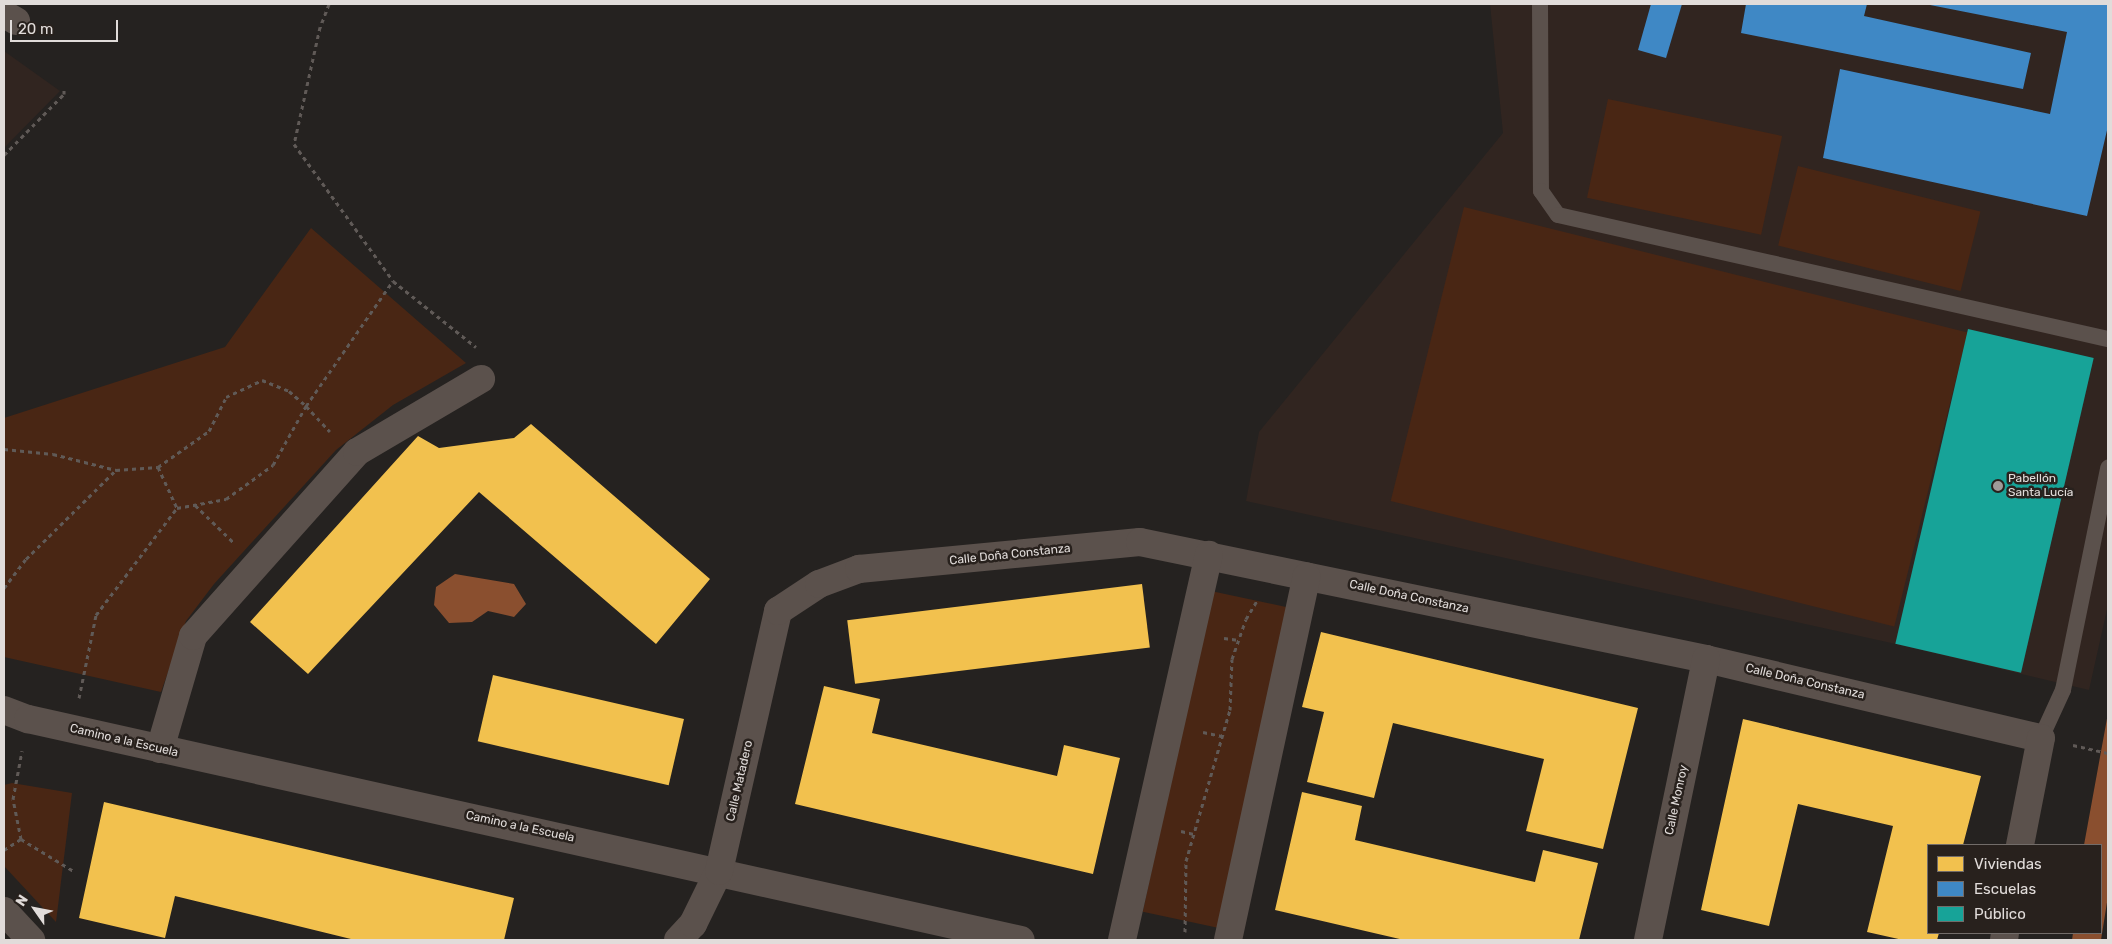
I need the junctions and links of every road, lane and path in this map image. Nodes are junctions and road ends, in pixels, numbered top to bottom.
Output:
1 (329, 4) edge
2 (1540, 4) edge
3 (64, 88) dead end
4 (4, 155) edge
5 (393, 281) junction
6 (2108, 339) edge
7 (481, 379) joint
8 (306, 406) junction
9 (4, 449) edge
10 (158, 468) junction
11 (2108, 468) edge
12 (116, 470) junction
13 (196, 505) junction
14 (177, 508) junction
15 (1209, 555) junction
16 (257, 564) junction
17 (1307, 576) junction
18 (4, 588) edge
19 (1261, 594) dead end
20 (778, 612) joint
21 (1706, 659) junction
22 (13, 716) edge
23 (76, 730) junction
24 (2041, 738) junction
25 (160, 749) junction
26 (2095, 750) dead end
27 (2108, 753) edge
28 (21, 839) junction
29 (2020, 844) edge
30 (4, 850) edge
31 (719, 871) junction
32 (75, 872) dead end
33 (4, 912) edge
34 (1185, 932) dead end
35 (31, 940) edge
36 (678, 940) edge
37 (1021, 940) edge
38 (1122, 940) edge
39 (1228, 940) edge
40 (1648, 940) edge

1 - 5 path
2 - 6 lane
3 - 4 path
5 - 7 path
5 - 8 path
7 - 16 street
8 - 10 path
8 - 13 path
9 - 12 path
10 - 12 path
10 - 14 path
11 - 24 lane
12 - 18 path
13 - 14 path
13 - 16 path
14 - 23 path
15 - 17 street, Calle Doña Constanza
15 - 20 street, Calle Doña Constanza
15 - 38 street
16 - 25 street
17 - 21 street, Calle Doña Constanza
17 - 39 street
19 - 34 path
20 - 31 street, Calle Matadero
21 - 24 street, Calle Doña Constanza
21 - 40 street, Calle Monroy
22 - 23 street, Camino a la Escuela
22 - 28 path
23 - 25 street, Camino a la Escuela
24 - 29 street
25 - 31 street, Camino a la Escuela
26 - 27 path
28 - 30 path
28 - 32 path
31 - 36 street, Calle Matadero
31 - 37 street, Camino a la Escuela
33 - 35 street

